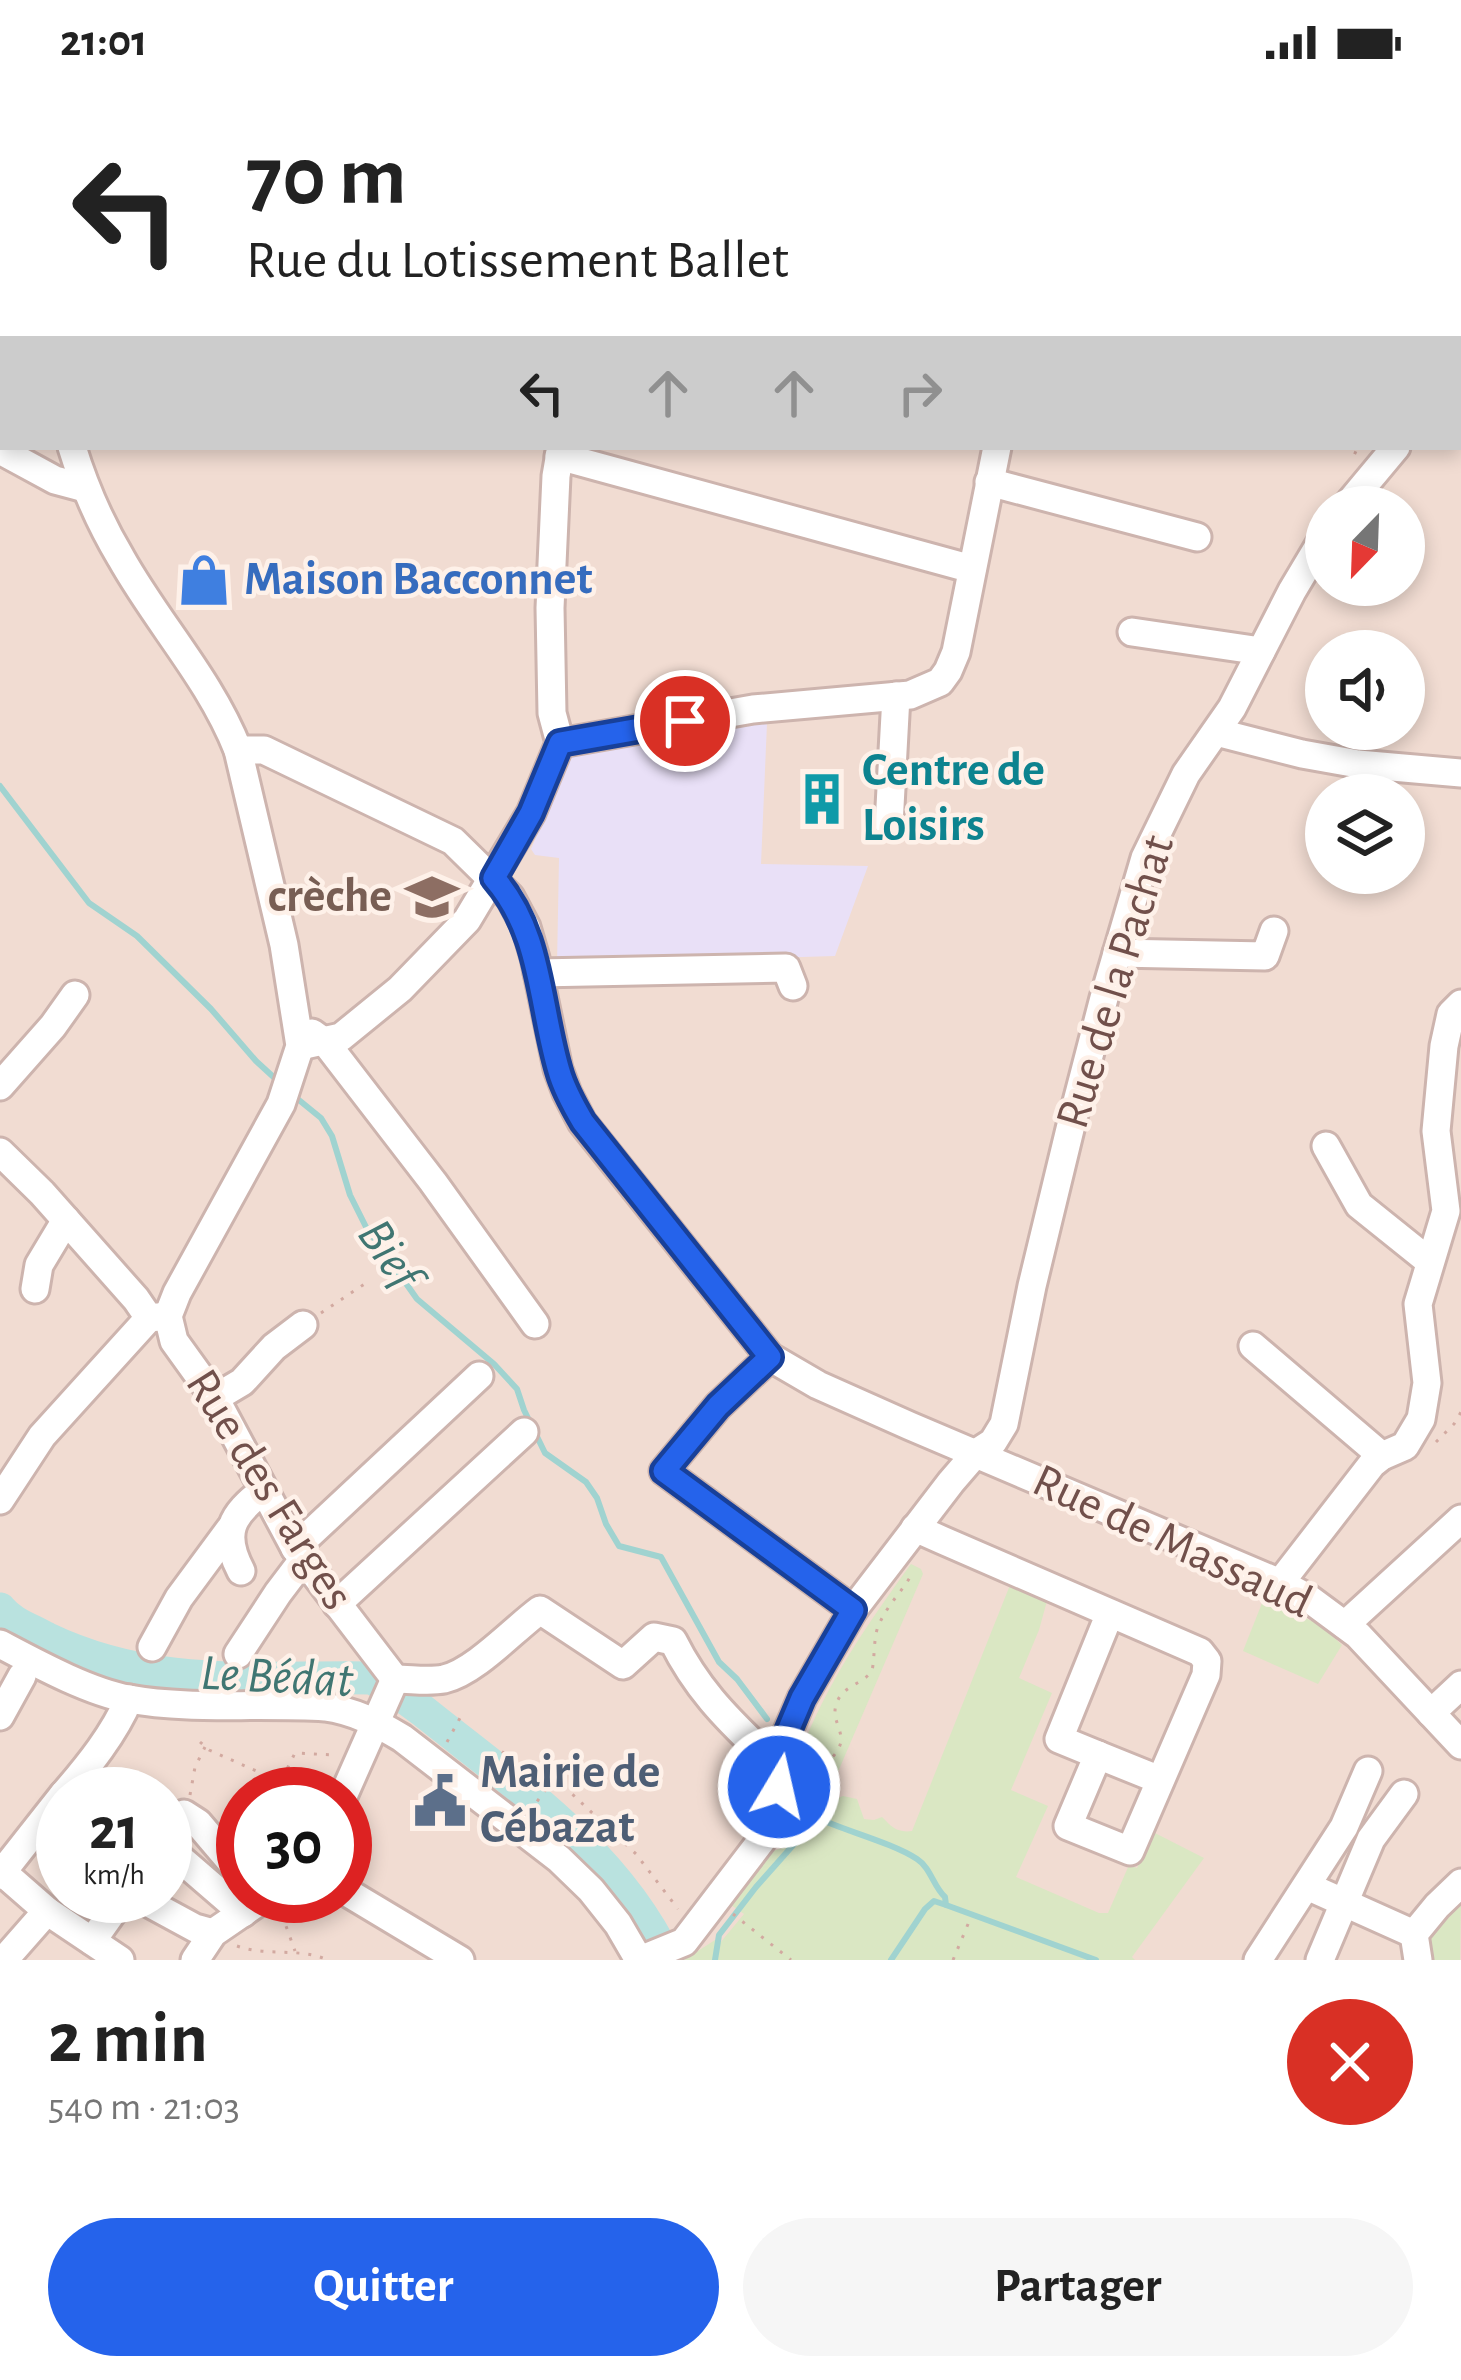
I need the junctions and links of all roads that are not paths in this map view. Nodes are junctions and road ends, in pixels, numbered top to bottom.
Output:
1 (0, 450) edge
2 (73, 450) edge
3 (997, 450) edge
4 (1394, 450) edge
5 (560, 452) edge
6 (989, 482) junction
7 (1364, 486) edge
8 (85, 488) junction
9 (1197, 537) dead end
10 (972, 569) junction
11 (1305, 572) edge
12 (1132, 632) dead end
13 (1261, 651) junction
14 (896, 696) junction
15 (1216, 731) junction
16 (560, 743) junction
17 (238, 750) junction
18 (1461, 773) edge
19 (889, 825) dead end
20 (494, 878) junction
21 (1274, 931) dead end
22 (1117, 953) junction
23 (538, 974) junction
24 (793, 986) dead end
25 (75, 994) dead end
26 (1461, 1004) edge
27 (308, 1037) junction
28 (0, 1087) edge
29 (1325, 1146) dead end
30 (0, 1152) edge
31 (66, 1220) junction
32 (1430, 1262) junction
33 (35, 1289) dead end
34 (159, 1317) junction
35 (535, 1324) dead end
36 (303, 1325) road end
37 (1253, 1346) dead end
38 (770, 1357) junction
39 (478, 1376) dead end
40 (215, 1398) junction
41 (524, 1432) dead end
42 (976, 1453) junction
43 (1382, 1456) junction
44 (264, 1490) junction
45 (0, 1499) edge
46 (1461, 1519) edge
47 (230, 1528) junction
48 (915, 1528) junction
49 (299, 1554) junction
50 (241, 1570) dead end
51 (1280, 1583) junction
52 (337, 1604) junction
53 (853, 1610) junction
54 (1110, 1613) junction
55 (1346, 1625) junction
56 (0, 1644) edge
57 (152, 1647) dead end
58 (238, 1654) dead end
59 (22, 1676) dead end
60 (1461, 1685) edge
61 (129, 1700) junction
62 (385, 1700) junction
63 (1431, 1713) junction
64 (0, 1716) edge
65 (1461, 1745) edge
66 (786, 1749) junction
67 (1098, 1755) junction
68 (85, 1767) edge
69 (355, 1767) edge
70 (1368, 1772) dead end
71 (1160, 1780) junction
72 (1404, 1794) dead end
73 (192, 1819) edge
74 (36, 1829) edge
75 (216, 1844) edge
76 (1, 1872) edge
77 (1461, 1883) edge
78 (1307, 1886) junction
79 (36, 1902) edge
80 (1345, 1903) junction
81 (372, 1908) edge
82 (36, 1923) edge
83 (63, 1923) edge
84 (114, 1923) edge
85 (186, 1923) edge
86 (228, 1923) edge
87 (213, 1933) junction
88 (1416, 1947) edge
89 (103, 1953) edge
90 (643, 1959) edge
91 (4, 1960) edge
92 (195, 1960) edge
93 (460, 1960) edge
94 (1258, 1960) edge
95 (1320, 1960) edge

1 - 8 street
2 - 8 street
3 - 6 street
4 - 7 street
5 - 10 street
5 - 16 street
6 - 9 street
6 - 10 street
8 - 17 street
10 - 14 street
11 - 13 street, Rue de la Pachat
12 - 13 street
13 - 15 street, Rue de la Pachat
14 - 16 street
14 - 19 street
15 - 18 street
15 - 22 street, Rue de la Pachat
16 - 20 street
17 - 20 street
17 - 27 street
20 - 23 street
20 - 27 street
21 - 22 street
22 - 42 street, Rue de la Pachat
23 - 24 street
23 - 38 street
25 - 28 street
26 - 32 street
27 - 34 street
27 - 35 street
29 - 32 street
30 - 31 street, Rue des Farges
31 - 33 street
31 - 34 street, Rue des Farges
32 - 43 street
34 - 40 street, Rue des Farges
34 - 45 street
36 - 40 street
37 - 43 street
38 - 42 street, Rue de Massaud
38 - 53 street
39 - 49 street
40 - 44 street, Rue des Farges
41 - 52 street
42 - 48 street, Rue de la Pachat
42 - 51 street, Rue de Massaud
43 - 51 street
44 - 47 street
44 - 49 street, Rue des Farges
46 - 55 street
47 - 50 street
47 - 57 street
48 - 53 street, Rue de la Pachat
48 - 54 street
49 - 52 street, Rue des Farges
49 - 58 street
51 - 55 street, Rue de Massaud
52 - 62 street, Rue des Farges
53 - 66 street, Rue de la Pachat
54 - 67 street
54 - 71 street
55 - 63 street, Rue de Massaud
56 - 61 street
59 - 64 street
60 - 63 street
61 - 62 street
61 - 68 street
62 - 66 street
62 - 69 street
62 - 90 street
63 - 65 street, Rue de Massaud
66 - 90 street, Rue de la Pachat
67 - 71 street
67 - 71 street
70 - 78 street
72 - 80 street
73 - 75 street
74 - 76 street
76 - 79 street
77 - 88 street
78 - 80 street
78 - 94 street
80 - 88 street
80 - 95 street
81 - 93 street
82 - 91 street
83 - 89 street
84 - 89 street
85 - 87 street
86 - 87 street
87 - 92 street

